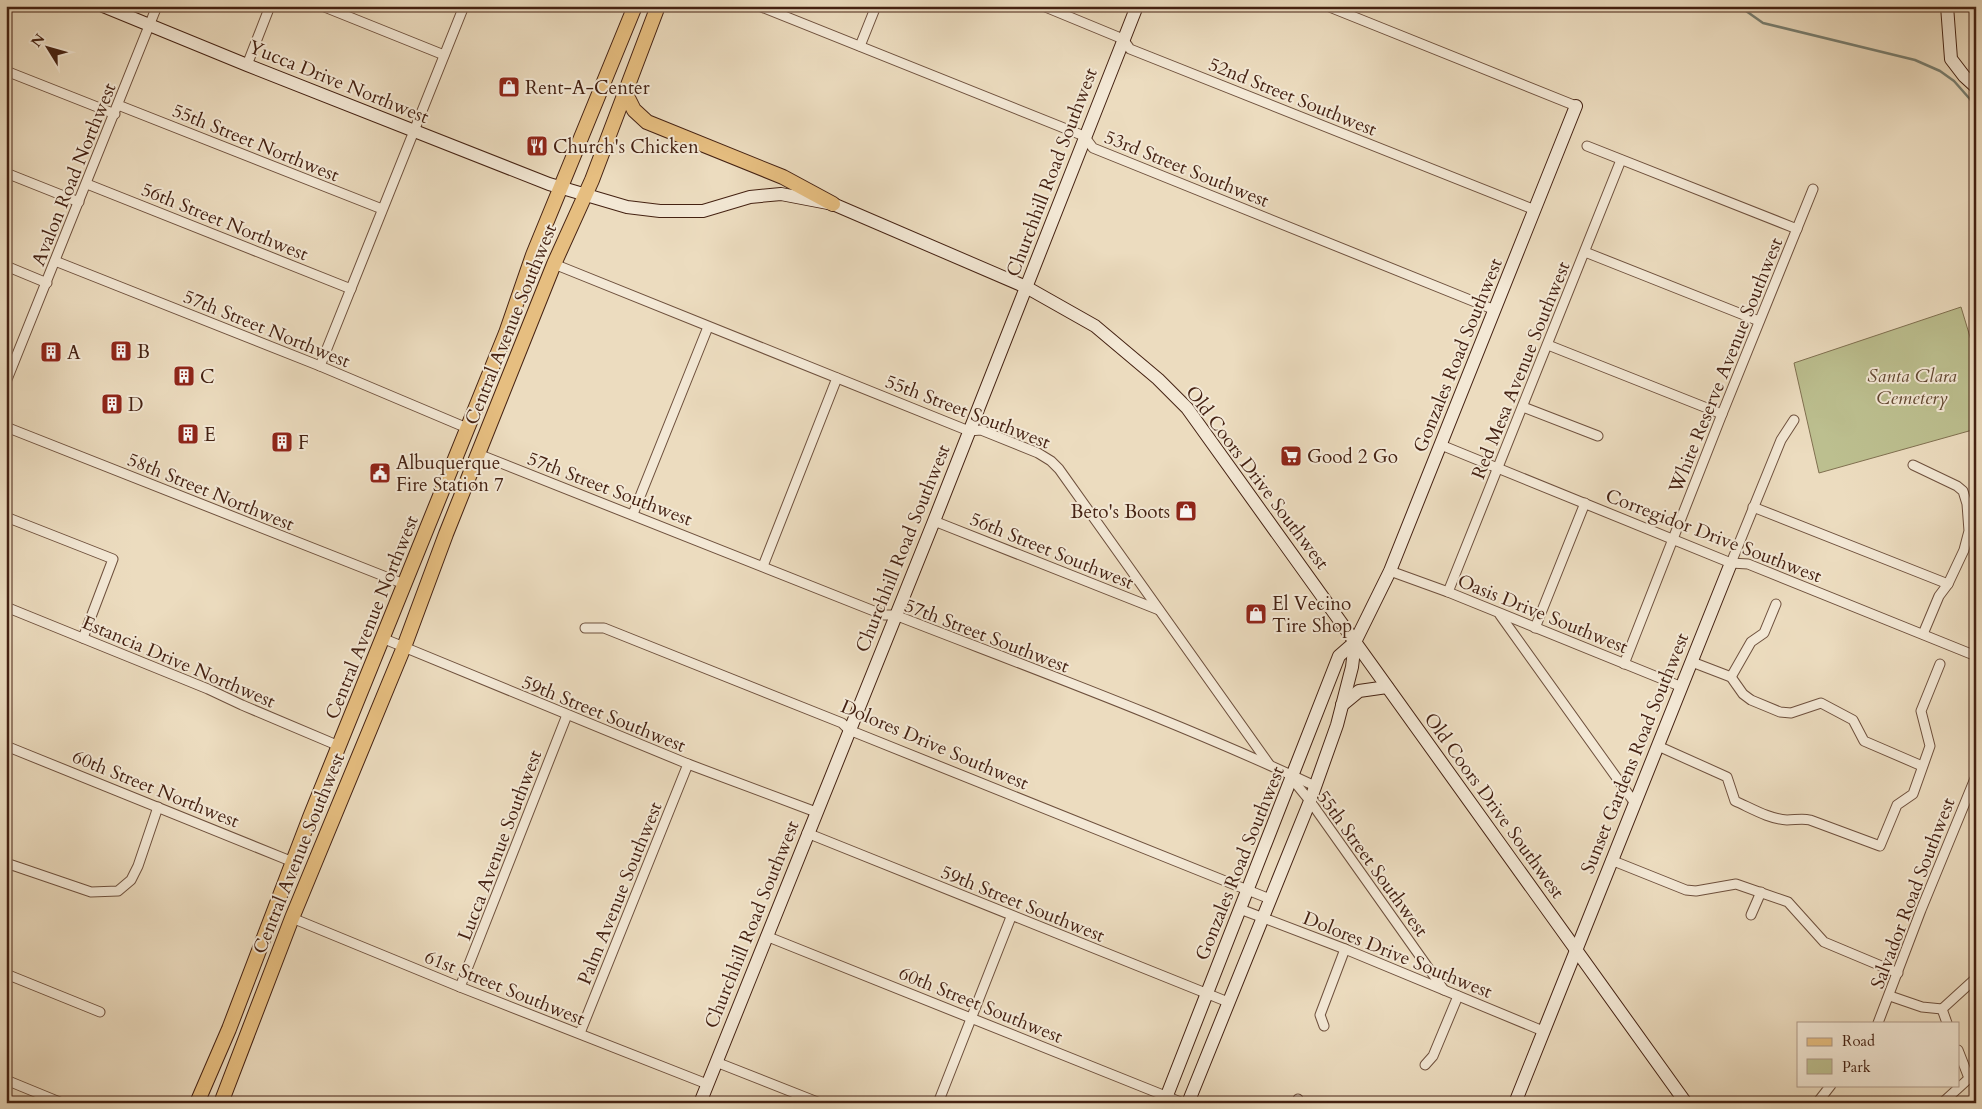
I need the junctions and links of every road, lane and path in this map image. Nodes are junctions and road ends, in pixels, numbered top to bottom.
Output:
1 (103, 6) edge
2 (157, 6) edge
3 (270, 6) edge
4 (322, 6) edge
5 (464, 6) edge
6 (635, 6) edge
7 (658, 6) edge
8 (759, 6) edge
9 (876, 6) edge
10 (1043, 6) edge
11 (1136, 6) edge
12 (1327, 6) edge
13 (1947, 6) edge
14 (150, 26) junction
15 (1123, 39) junction
16 (860, 46) junction
17 (444, 55) junction
18 (247, 65) junction
19 (6, 71) edge
20 (1976, 87) edge
21 (625, 92) junction
22 (118, 105) junction
23 (1576, 106) joint
24 (115, 114) junction
25 (413, 131) junction
26 (1084, 136) junction
27 (1586, 146) dead end
28 (1621, 160) junction
29 (6, 173) edge
30 (87, 184) junction
31 (561, 188) junction
32 (1813, 189) dead end
33 (584, 195) junction
34 (79, 202) junction
35 (833, 204) junction
36 (382, 209) junction
37 (1535, 210) junction
38 (1797, 229) junction
39 (1585, 252) junction
40 (55, 261) junction
41 (554, 264) junction
42 (6, 266) edge
43 (46, 283) junction
44 (1026, 287) junction
45 (351, 289) junction
46 (1495, 310) junction
47 (1759, 321) junction
48 (708, 327) junction
49 (1548, 345) junction
50 (10, 360) edge
51 (320, 366) junction
52 (837, 378) junction
53 (6, 382) edge
54 (1523, 407) junction
55 (1722, 414) junction
56 (1794, 420) dead end
57 (6, 427) edge
58 (467, 428) junction
59 (969, 431) junction
60 (1598, 436) dead end
61 (1441, 445) junction
62 (478, 454) junction
63 (1914, 465) dead end
64 (1498, 468) junction
65 (1585, 504) junction
66 (1753, 507) junction
67 (633, 514) junction
68 (6, 517) edge
69 (934, 521) junction
70 (1674, 538) junction
71 (1731, 563) junction
72 (763, 566) junction
73 (1390, 571) junction
74 (404, 584) junction
75 (1948, 584) junction
76 (1448, 592) junction
77 (1776, 604) dead end
78 (6, 607) edge
79 (1158, 610) junction
80 (1500, 614) junction
81 (895, 615) junction
82 (585, 628) dead end
83 (1535, 628) junction
84 (1923, 634) junction
85 (83, 638) junction
86 (382, 638) junction
87 (1355, 642) junction
88 (404, 647) junction
89 (1976, 656) edge
90 (1692, 662) junction
91 (1624, 664) junction
92 (1940, 664) dead end
93 (1731, 677) junction
94 (1387, 687) junction
95 (1682, 687) junction
96 (1342, 706) junction
97 (567, 715) junction
98 (849, 730) junction
99 (6, 746) edge
100 (339, 746) junction
101 (1658, 746) junction
102 (688, 764) junction
103 (1269, 764) junction
104 (1922, 766) junction
105 (1976, 776) edge
106 (1293, 778) junction
107 (1315, 786) junction
108 (1310, 801) junction
109 (1634, 802) junction
110 (158, 807) junction
111 (816, 812) junction
112 (807, 833) junction
113 (1611, 860) junction
114 (293, 862) junction
115 (6, 863) edge
116 (1247, 890) junction
117 (1761, 892) junction
118 (1270, 899) junction
119 (1240, 909) junction
120 (1751, 915) dead end
121 (1011, 917) junction
122 (1262, 917) junction
123 (292, 918) junction
124 (766, 936) junction
125 (1345, 949) junction
126 (1576, 950) junction
127 (1898, 973) junction
128 (6, 974) edge
129 (1976, 978) edge
130 (460, 987) junction
131 (1444, 990) junction
132 (1207, 994) junction
133 (1458, 996) junction
134 (1890, 996) junction
135 (1228, 1002) junction
136 (1942, 1009) junction
137 (100, 1012) dead end
138 (971, 1018) junction
139 (1878, 1022) edge
140 (1947, 1022) edge
141 (1324, 1026) dead end
142 (1543, 1031) junction
143 (580, 1033) junction
144 (1960, 1054) edge
145 (716, 1062) junction
146 (1425, 1065) dead end
147 (1972, 1075) edge
148 (6, 1080) edge
149 (708, 1084) junction
150 (1830, 1086) edge
151 (1165, 1099) edge
152 (62, 1103) edge
153 (197, 1103) edge
154 (221, 1103) edge
155 (700, 1103) edge
156 (820, 1103) edge
157 (938, 1103) edge
158 (1183, 1103) edge
159 (1188, 1103) edge
160 (1514, 1103) edge
161 (1686, 1103) edge
162 (1817, 1103) edge
163 (1942, 1103) edge

1 - 14 street, Yucca Drive Northwest
2 - 14 street, Avalon Road Northwest
3 - 18 street
4 - 17 street
5 - 17 street
6 - 31 main road, Central Avenue Northwest
7 - 21 main road, Central Avenue Southwest
8 - 16 street, 53rd Street Southwest
9 - 16 street
10 - 15 street, 52nd Street Southwest
11 - 15 street, Churchhill Road Southwest
12 - 23 street
13 - 20 street
14 - 18 street, Yucca Drive Northwest
14 - 22 street, Avalon Road Northwest
15 - 26 street, Churchhill Road Southwest
15 - 37 street, 52nd Street Southwest
16 - 26 street, 53rd Street Southwest
17 - 25 street
18 - 25 street, Yucca Drive Northwest
19 - 24 street
21 - 33 main road, Central Avenue Southwest
21 - 35 main road
22 - 24 street, Avalon Road Northwest
22 - 36 street, 55th Street Northwest
23 - 37 street, Gonzales Road Southwest
24 - 30 street, Avalon Road Northwest
25 - 31 street, Yucca Drive Northwest
25 - 36 street
26 - 44 street, Churchhill Road Southwest
26 - 46 street, 53rd Street Southwest
27 - 28 street
28 - 38 street
28 - 39 street, Red Mesa Avenue Southwest
29 - 34 street
30 - 34 street, Avalon Road Northwest
30 - 45 street, 56th Street Northwest
31 - 33 street, Old Coors Drive Southwest
31 - 58 main road, Central Avenue Northwest
32 - 38 street, White Reserve Avenue Southwest
33 - 35 street, Old Coors Drive Southwest
33 - 41 main road, Central Avenue Southwest
34 - 40 street, Avalon Road Northwest
35 - 44 street, Old Coors Drive Southwest
36 - 45 street
37 - 46 street, Gonzales Road Southwest
38 - 47 street, White Reserve Avenue Southwest
39 - 47 street
39 - 49 street, Red Mesa Avenue Southwest
40 - 43 street, Avalon Road Northwest
40 - 51 street, 57th Street Northwest
41 - 48 street, 55th Street Southwest
41 - 62 main road, Central Avenue Southwest
42 - 43 street
43 - 50 street, Avalon Road Northwest
44 - 59 street, Churchhill Road Southwest
44 - 87 street, Old Coors Drive Southwest
45 - 51 street
46 - 61 street, Gonzales Road Southwest
47 - 55 street, White Reserve Avenue Southwest
48 - 52 street, 55th Street Southwest
48 - 67 street
49 - 54 street, Red Mesa Avenue Southwest
49 - 55 street
50 - 53 street, Avalon Road Northwest
51 - 58 street, 57th Street Northwest
52 - 59 street, 55th Street Southwest
52 - 72 street
54 - 60 street
54 - 64 street, Red Mesa Avenue Southwest
55 - 70 street, White Reserve Avenue Southwest
56 - 66 street, Sunset Gardens Road Southwest
57 - 74 street, 58th Street Northwest
58 - 74 main road, Central Avenue Northwest
59 - 69 street, Churchhill Road Southwest
59 - 79 street, 55th Street Southwest
61 - 64 street, Corregidor Drive Southwest
61 - 73 street, Gonzales Road Southwest
62 - 67 street, 57th Street Southwest
62 - 88 main road, Central Avenue Southwest
63 - 75 street
64 - 65 street, Corregidor Drive Southwest
64 - 76 street, Red Mesa Avenue Southwest
65 - 70 street, Corregidor Drive Southwest
65 - 83 street
66 - 71 street, Sunset Gardens Road Southwest
66 - 75 street
67 - 72 street, 57th Street Southwest
68 - 85 street
69 - 79 street, 56th Street Southwest
69 - 81 street, Churchhill Road Southwest
70 - 71 street, Corregidor Drive Southwest
70 - 91 street, White Reserve Avenue Southwest
71 - 84 street, Corregidor Drive Southwest
71 - 90 street, Sunset Gardens Road Southwest
72 - 81 street, 57th Street Southwest
73 - 76 street, Oasis Drive Southwest
73 - 87 street, Gonzales Road Southwest
74 - 86 main road, Central Avenue Northwest
75 - 84 street
76 - 80 street, Oasis Drive Southwest
77 - 93 street
78 - 85 street, Estancia Drive Northwest
79 - 103 street, 55th Street Southwest
80 - 83 street, Oasis Drive Southwest
80 - 109 street
81 - 98 street, Churchhill Road Southwest
81 - 103 street, 57th Street Southwest
82 - 98 street, Dolores Drive Southwest
83 - 91 street, Oasis Drive Southwest
84 - 89 street, Corregidor Drive Southwest
85 - 100 street, Estancia Drive Northwest
86 - 88 street, 59th Street Southwest
86 - 100 main road, Central Avenue Northwest
87 - 94 street, Old Coors Drive Southwest
87 - 96 street, Gonzales Road Southwest
87 - 106 street, Gonzales Road Southwest
88 - 97 street, 59th Street Southwest
88 - 123 main road, Central Avenue Southwest
90 - 93 street
90 - 95 street, Sunset Gardens Road Southwest
91 - 95 street, Oasis Drive Southwest
92 - 104 street
93 - 104 street
94 - 96 street
94 - 126 street, Old Coors Drive Southwest
95 - 101 street, Sunset Gardens Road Southwest
96 - 107 street, Gonzales Road Southwest
97 - 102 street, 59th Street Southwest
97 - 130 street, Lucca Avenue Southwest
98 - 111 street, Churchhill Road Southwest
98 - 116 street, Dolores Drive Southwest
99 - 110 street, 60th Street Northwest
100 - 114 main road, Central Avenue Northwest
101 - 104 street
101 - 109 street, Sunset Gardens Road Southwest
102 - 111 street, 59th Street Southwest
102 - 143 street, Palm Avenue Southwest
103 - 106 street, 57th Street Southwest
105 - 127 street, Salvador Road Southwest
106 - 107 street, 57th Street Southwest
106 - 108 street, 55th Street Southwest
106 - 116 street, Gonzales Road Southwest
107 - 108 street, Gonzales Road Southwest
108 - 118 street, Gonzales Road Southwest
108 - 131 street, 55th Street Southwest
109 - 113 street, Sunset Gardens Road Southwest
110 - 114 street, 60th Street Northwest
110 - 115 street
111 - 112 street, Churchhill Road Southwest
112 - 121 street, 59th Street Southwest
112 - 124 street, Churchhill Road Southwest
113 - 117 street
113 - 126 street, Sunset Gardens Road Southwest
114 - 153 main road, Central Avenue Northwest
116 - 118 street, Dolores Drive Southwest
116 - 119 street, Gonzales Road Southwest
117 - 120 street
117 - 127 street
118 - 122 street, Gonzales Road Southwest
119 - 122 street, Dolores Drive Southwest
119 - 132 street, Gonzales Road Southwest
121 - 132 street, 59th Street Southwest
121 - 138 street
122 - 125 street, Dolores Drive Southwest
122 - 135 street, Gonzales Road Southwest
123 - 130 street, 61st Street Southwest
123 - 154 main road, Central Avenue Southwest
124 - 138 street, 60th Street Southwest
124 - 145 street, Churchhill Road Southwest
125 - 131 street, Dolores Drive Southwest
125 - 141 street
126 - 142 street, Sunset Gardens Road Southwest
126 - 161 street, Old Coors Drive Southwest
127 - 134 street, Salvador Road Southwest
128 - 137 street
129 - 136 street
130 - 143 street, 61st Street Southwest
131 - 133 street, Dolores Drive Southwest
132 - 135 street, 59th Street Southwest
132 - 151 street, Gonzales Road Southwest
133 - 142 street, Dolores Drive Southwest
133 - 146 street
134 - 136 street
134 - 139 street, Salvador Road Southwest
135 - 159 street, Gonzales Road Southwest
136 - 140 street
138 - 151 street, 60th Street Southwest
138 - 157 street
142 - 160 street, Sunset Gardens Road Southwest
143 - 149 street, 61st Street Southwest
144 - 147 street
145 - 149 street, Churchhill Road Southwest
145 - 156 street
147 - 163 street
148 - 152 street
149 - 155 street, Churchhill Road Southwest
150 - 162 street
151 - 158 street, 60th Street Southwest

